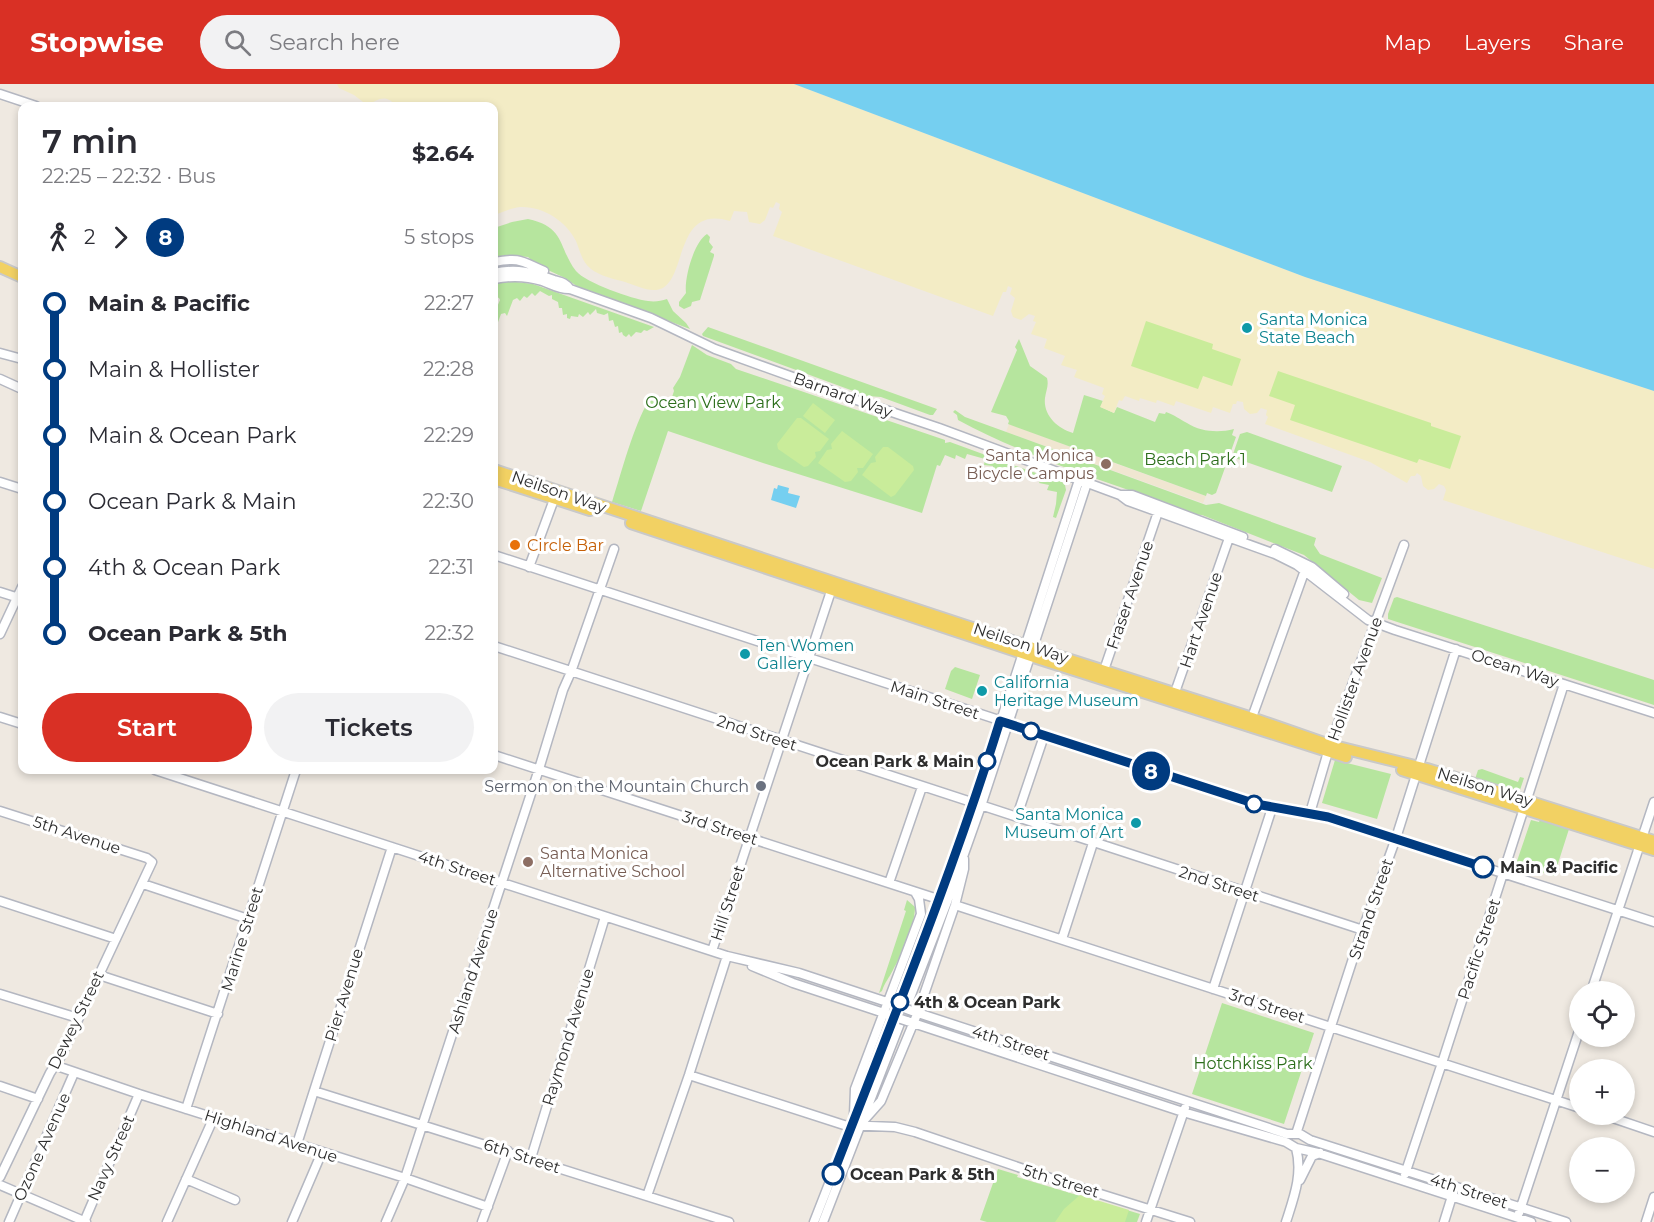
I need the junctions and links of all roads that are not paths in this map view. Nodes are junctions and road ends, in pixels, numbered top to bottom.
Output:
1 (0, 94) edge
2 (24, 102) edge
3 (498, 261) edge
4 (0, 267) edge
5 (498, 273) edge
6 (18, 275) edge
7 (498, 278) edge
8 (562, 282) junction
9 (570, 289) junction
10 (0, 353) edge
11 (18, 358) edge
12 (0, 379) edge
13 (18, 387) edge
14 (498, 472) edge
15 (498, 480) edge
16 (0, 482) edge
17 (1083, 482) junction
18 (18, 488) edge
19 (556, 495) junction
20 (1119, 495) junction
21 (1158, 512) junction
22 (1229, 538) junction
23 (1404, 545) dead end
24 (614, 549) dead end
25 (498, 556) edge
26 (529, 567) junction
27 (1305, 570) junction
28 (833, 586) junction
29 (599, 590) junction
30 (0, 592) edge
31 (18, 597) edge
32 (18, 602) edge
33 (1376, 622) junction
34 (0, 634) edge
35 (498, 647) edge
36 (1456, 649) junction
37 (1028, 650) junction
38 (808, 658) junction
39 (571, 672) junction
40 (1103, 674) junction
41 (1564, 684) junction
42 (1174, 698) junction
43 (1654, 713) edge
44 (0, 717) edge
45 (1004, 722) junction
46 (1250, 722) junction
47 (18, 723) edge
48 (1044, 736) junction
49 (781, 741) junction
50 (1329, 749) junction
51 (498, 756) edge
52 (539, 769) junction
53 (1416, 771) junction
54 (167, 774) edge
55 (295, 774) edge
56 (922, 788) junction
57 (1654, 802) edge
58 (977, 805) junction
59 (1525, 806) junction
60 (1272, 808) junction
61 (0, 811) edge
62 (282, 811) junction
63 (1310, 813) junction
64 (1017, 816) junction
65 (749, 838) junction
66 (1396, 838) junction
67 (1654, 841) edge
68 (1640, 842) junction
69 (1093, 843) junction
70 (392, 847) junction
71 (1654, 850) edge
72 (152, 862) joint
73 (1503, 873) junction
74 (501, 883) junction
75 (889, 883) junction
76 (142, 884) junction
77 (915, 892) junction
78 (1244, 892) junction
79 (0, 901) edge
80 (947, 902) junction
81 (1618, 911) junction
82 (921, 914) junction
83 (606, 917) junction
84 (248, 919) junction
85 (1654, 922) edge
86 (1363, 930) junction
87 (116, 939) junction
88 (1062, 939) junction
89 (712, 951) junction
90 (727, 956) junction
91 (99, 975) junction
92 (1595, 981) edge
93 (1214, 988) junction
94 (0, 994) edge
95 (891, 1003) junction
96 (915, 1011) junction
97 (218, 1014) junction
98 (887, 1014) junction
99 (78, 1018) junction
100 (910, 1022) junction
101 (1331, 1027) junction
102 (1574, 1047) edge
103 (1442, 1064) junction
104 (54, 1065) junction
105 (74, 1073) junction
106 (690, 1075) junction
107 (0, 1086) edge
108 (314, 1091) junction
109 (139, 1094) junction
110 (38, 1098) junction
111 (1556, 1100) junction
112 (1187, 1102) junction
113 (1569, 1104) edge
114 (186, 1109) junction
115 (1183, 1112) junction
116 (214, 1117) junction
117 (857, 1124) junction
118 (423, 1125) junction
119 (1633, 1125) edge
120 (1654, 1132) edge
121 (1298, 1135) junction
122 (297, 1144) junction
123 (1295, 1147) junction
124 (508, 1151) junction
125 (322, 1152) junction
126 (1320, 1153) junction
127 (531, 1158) junction
128 (1406, 1170) junction
129 (0, 1177) edge
130 (186, 1179) junction
131 (405, 1179) junction
132 (1403, 1179) junction
133 (1298, 1183) junction
134 (0, 1185) edge
135 (1455, 1187) junction
136 (21, 1194) junction
137 (647, 1196) junction
138 (1654, 1197) edge
139 (1452, 1198) junction
140 (235, 1200) dead end
141 (488, 1207) junction
142 (1521, 1208) junction
143 (1151, 1209) junction
144 (1518, 1218) junction
145 (822, 1221) edge
146 (9, 1222) edge
147 (85, 1222) edge
148 (167, 1222) edge
149 (292, 1222) edge
150 (386, 1222) edge
151 (482, 1222) edge
152 (729, 1222) edge
153 (1146, 1222) edge
154 (1190, 1222) edge
155 (1286, 1222) edge
156 (1444, 1222) edge
157 (1531, 1222) edge
158 (1566, 1222) edge
159 (1646, 1222) edge

1 - 2 street
3 - 8 street, Barnard Way
4 - 6 main road
5 - 8 street, Barnard Way
7 - 9 street, Barnard Way
8 - 9 street, Barnard Way
9 - 17 street, Barnard Way
10 - 11 street
12 - 13 street
14 - 19 main road, Neilson Way
15 - 19 main road, Neilson Way
16 - 18 street
17 - 20 street, Barnard Way
17 - 37 street
19 - 26 street
19 - 28 main road, Neilson Way
20 - 21 street, Barnard Way
20 - 33 street, Barnard Way
21 - 22 street, Barnard Way
21 - 40 street, Fraser Avenue
22 - 27 street, Barnard Way
22 - 42 street, Hart Avenue
23 - 33 street, Hollister Avenue
24 - 29 street, Ashland Avenue
25 - 26 street, Main Street
26 - 29 street, Main Street
27 - 33 street, Barnard Way
27 - 46 street
28 - 37 main road, Neilson Way
28 - 38 street, Hill Street
29 - 38 street, Main Street
29 - 39 street, Ashland Avenue
30 - 31 street
32 - 34 street
33 - 36 street, Ocean Way
33 - 50 street, Hollister Avenue
35 - 39 street, 2nd Street
36 - 41 street, Ocean Way
36 - 53 street, Strand Street
37 - 40 main road, Neilson Way
37 - 45 street
38 - 45 street, Main Street
38 - 49 street, Hill Street
39 - 49 street, 2nd Street
39 - 52 street, Ashland Avenue
40 - 42 main road, Neilson Way
41 - 43 street, Ocean Way
41 - 59 street, Pacific Street
42 - 46 main road, Neilson Way
44 - 47 street
45 - 48 street, Main Street
45 - 58 street
46 - 50 main road, Neilson Way
48 - 60 street, Main Street
48 - 64 street
49 - 56 street, 2nd Street
49 - 65 street, Hill Street
50 - 53 main road, Neilson Way
50 - 63 street, Hollister Avenue
51 - 52 street, 3rd Street
52 - 65 street, 3rd Street
52 - 74 street, Ashland Avenue
53 - 59 main road, Neilson Way
53 - 66 street, Strand Street
54 - 62 street, 4th Street
55 - 62 street, Marine Street
56 - 58 street, 2nd Street
56 - 75 street
57 - 68 street
58 - 64 street, 2nd Street
58 - 80 street
58 - 80 street
59 - 68 main road, Neilson Way
59 - 73 street, Pacific Street
60 - 63 street, Main Street
60 - 78 street
61 - 72 street, 5th Avenue
62 - 70 street, 4th Street
62 - 84 street, Marine Street
63 - 66 street, Main Street
64 - 69 street, 2nd Street
65 - 75 street, 3rd Street
65 - 89 street, Hill Street
66 - 73 street, Main Street
66 - 86 street, Strand Street
67 - 68 main road, Neilson Way
68 - 71 main road, Neilson Way
68 - 81 street
69 - 78 street, 2nd Street
69 - 88 street
70 - 74 street, 4th Street
70 - 108 street, Pier Avenue
72 - 76 street, Dewey Street
73 - 81 street, Main Street
73 - 103 street, Pacific Street
74 - 83 street, 4th Street
74 - 118 street, Ashland Avenue
75 - 77 street, 3rd Street
76 - 84 street
76 - 87 street, Dewey Street
77 - 80 street, 3rd Street
77 - 82 street
78 - 86 street, 2nd Street
78 - 93 street
79 - 87 street
80 - 82 street
80 - 88 street, 3rd Street
80 - 96 street
80 - 117 street
81 - 85 street, Main Street
81 - 92 street
82 - 95 street
83 - 89 street, 4th Street
83 - 127 street, Raymond Avenue
84 - 97 street, Marine Street
86 - 101 street, Strand Street
87 - 91 street, Dewey Street
88 - 93 street, 3rd Street
89 - 90 street, 4th Street
90 - 95 street, 4th Street
90 - 98 street, 4th Street
90 - 106 street, Hill Street
91 - 97 street
91 - 99 street, Dewey Street
93 - 101 street, 3rd Street
94 - 99 street
95 - 96 street, 4th Street, bridge
95 - 98 street
96 - 100 street
96 - 112 street, 4th Street
97 - 114 street, Marine Street
98 - 100 street, 4th Street, bridge
98 - 117 street
99 - 104 street, Dewey Street
100 - 115 street, 4th Street
100 - 117 street
101 - 103 street, 3rd Street
101 - 121 street, Strand Street
102 - 111 street
103 - 111 street, 3rd Street
103 - 128 street, Pacific Street
104 - 105 street, Highland Avenue
104 - 110 street, Dewey Street
105 - 109 street, Highland Avenue
105 - 136 street, Ozone Avenue
106 - 117 street, 5th Street
106 - 137 street, Hill Street
107 - 110 street
108 - 118 street, 6th Street
108 - 122 street, Pier Avenue
109 - 114 street, Highland Avenue
109 - 147 street, Navy Street
110 - 129 street, Dewey Street
111 - 113 street, 3rd Street
111 - 142 street
112 - 115 street
112 - 121 street, 4th Street
114 - 116 street, Highland Avenue
115 - 123 street, 4th Street
115 - 143 street
116 - 122 street, Highland Avenue
116 - 130 street
117 - 143 street, 5th Street
117 - 145 street
118 - 124 street, 6th Street
118 - 131 street, Ashland Avenue
119 - 120 street
121 - 123 street
121 - 123 street
121 - 128 street, 4th Street
122 - 125 street, Highland Avenue
123 - 126 street, 4th Street
123 - 133 street
124 - 127 street, 6th Street
124 - 141 street
125 - 131 street, Highland Avenue
125 - 149 street
126 - 132 street, 4th Street
126 - 133 street
127 - 137 street, 6th Street
128 - 132 street, Pacific Street
128 - 135 street, 4th Street
130 - 140 street
130 - 148 street
131 - 141 street, Highland Avenue
131 - 150 street, Ashland Avenue
132 - 139 street, 4th Street
133 - 155 street
134 - 136 street
135 - 139 street
135 - 142 street, 4th Street
136 - 146 street, Ozone Avenue
136 - 147 street
137 - 152 street, 6th Street
138 - 159 street
139 - 144 street, 4th Street
139 - 156 street
141 - 151 street
142 - 144 street
142 - 158 street, 4th Street
143 - 153 street
143 - 154 street, 5th Street
144 - 157 street, 4th Street

